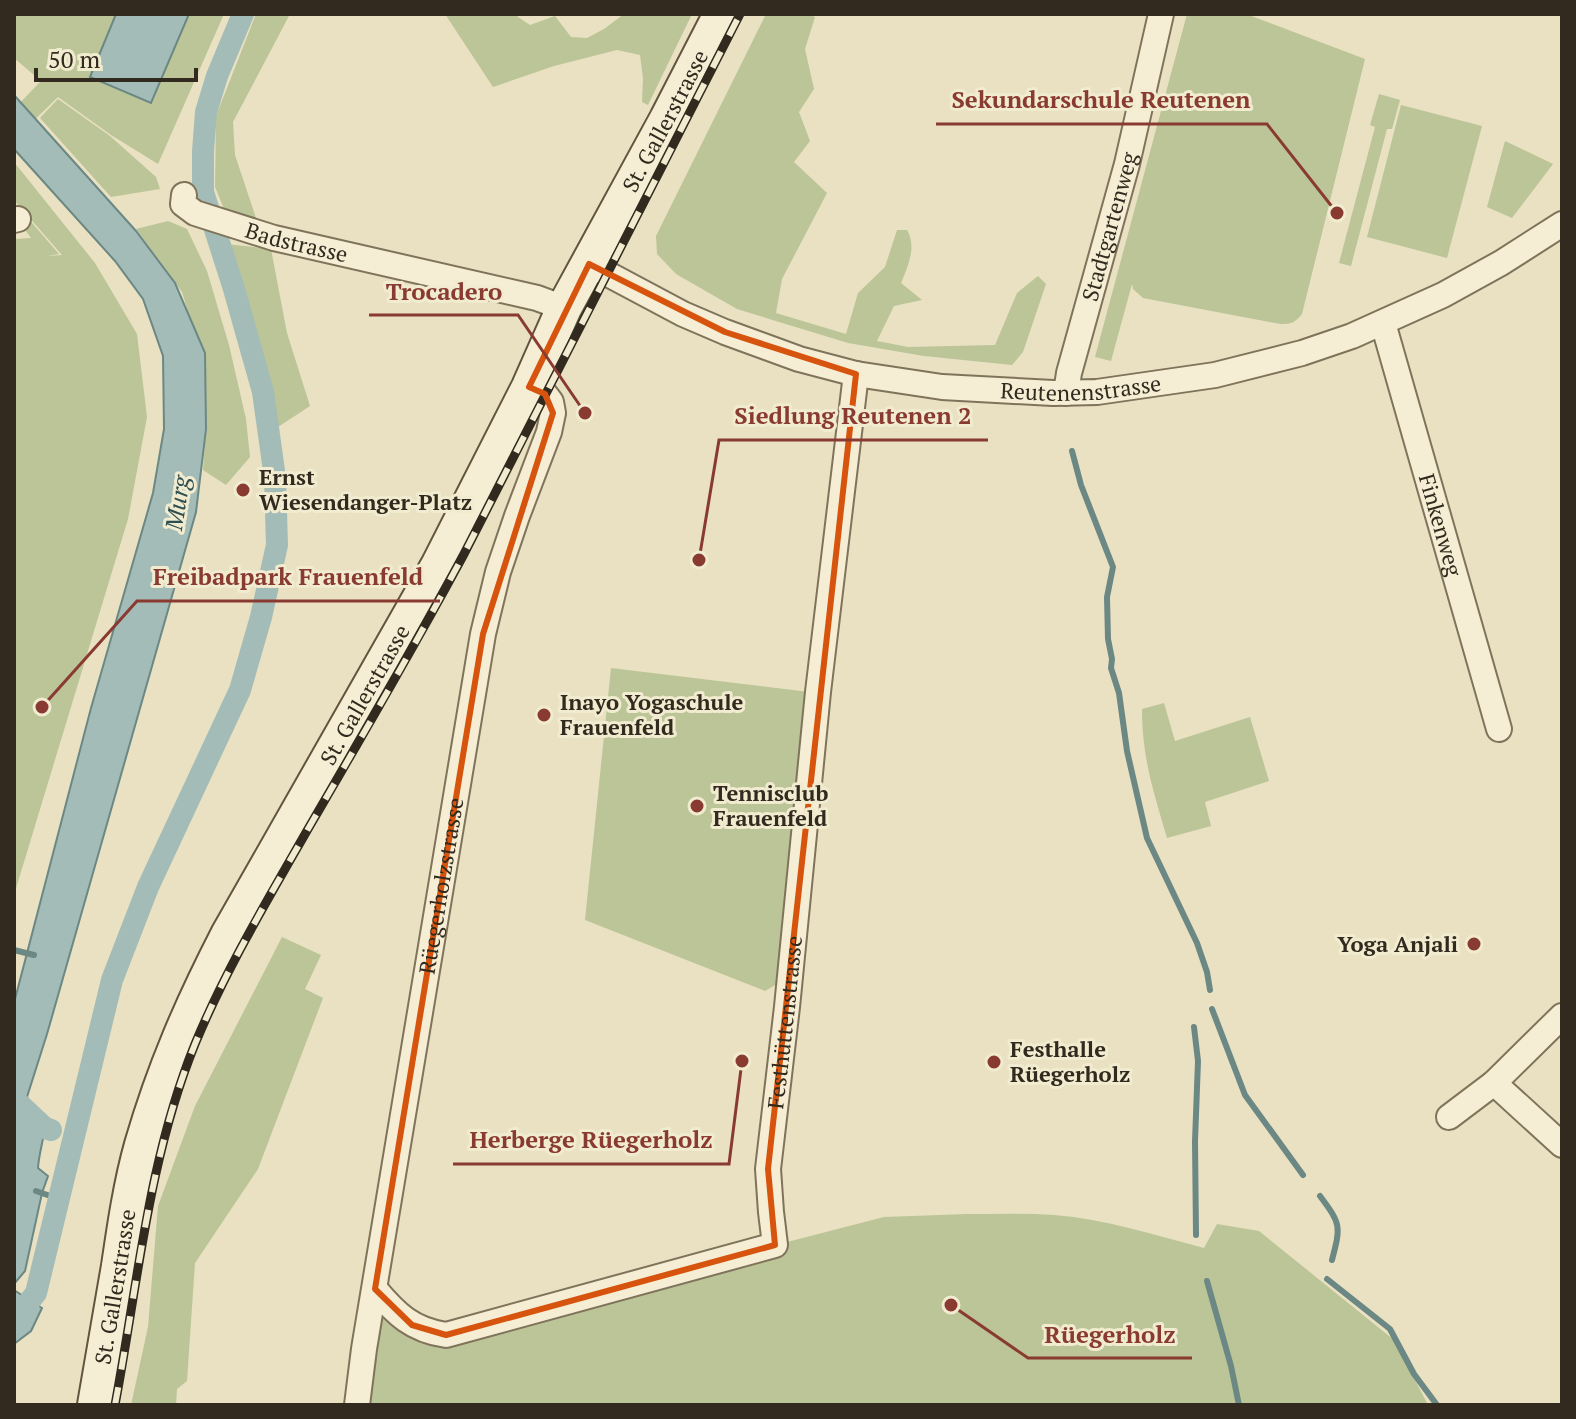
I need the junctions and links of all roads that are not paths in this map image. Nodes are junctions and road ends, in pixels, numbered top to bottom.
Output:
1 (721, 14) edge
2 (1161, 14) edge
3 (184, 195) dead end
4 (1562, 224) edge
5 (589, 264) junction
6 (564, 308) junction
7 (1383, 323) junction
8 (856, 374) junction
9 (529, 387) junction
10 (1066, 393) junction
11 (1499, 729) dead end
12 (1562, 1016) edge
13 (1494, 1083) junction
14 (1449, 1117) dead end
15 (1562, 1145) edge
16 (375, 1289) junction
17 (95, 1405) edge
18 (357, 1405) edge

1 - 5 main road, St. Gallerstrasse
2 - 10 street, Stadtgartenweg
3 - 6 street, Badstrasse
4 - 7 street, Reutenenstrasse
5 - 6 main road, St. Gallerstrasse
5 - 8 street, Reutenenstrasse
6 - 9 main road, St. Gallerstrasse
7 - 10 street, Reutenenstrasse
7 - 11 street, Finkenweg
8 - 10 street, Reutenenstrasse
8 - 16 street, Festhüttenstrasse
9 - 16 street, Rüegerholzstrasse
9 - 17 main road, St. Gallerstrasse
12 - 13 street
13 - 14 street
13 - 15 street
16 - 18 street, Rüegerholzstrasse

